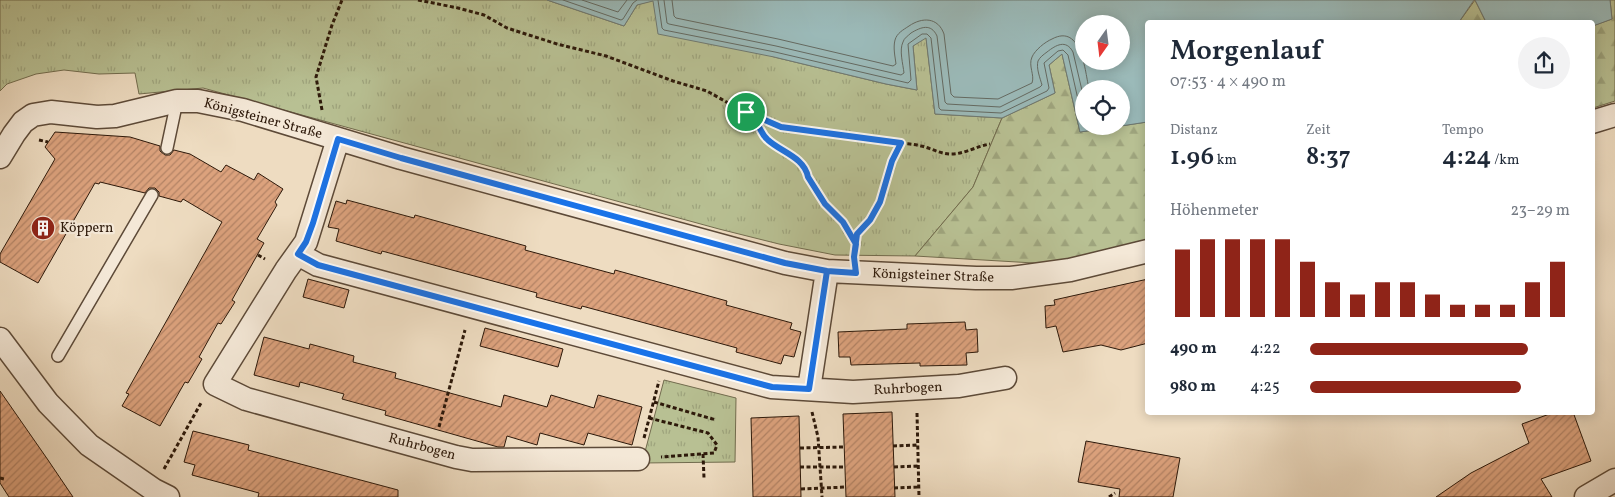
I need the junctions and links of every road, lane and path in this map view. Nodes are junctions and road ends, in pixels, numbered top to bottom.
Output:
1 (342, 0) edge
2 (418, 0) edge
3 (177, 101) junction
4 (746, 112) junction
5 (1615, 116) edge
6 (1595, 121) edge
7 (332, 137) junction
8 (901, 143) junction
9 (990, 144) dead end
10 (166, 148) dead end
11 (0, 158) edge
12 (152, 195) dead end
13 (856, 244) junction
14 (1145, 252) edge
15 (298, 254) junction
16 (827, 271) junction
17 (856, 273) junction
18 (465, 331) dead end
19 (0, 339) edge
20 (58, 356) dead end
21 (1005, 378) dead end
22 (215, 384) junction
23 (657, 388) dead end
24 (809, 389) junction
25 (652, 403) junction
26 (649, 418) junction
27 (716, 420) dead end
28 (440, 422) dead end
29 (818, 437) dead end
30 (918, 439) dead end
31 (918, 445) junction
32 (893, 446) dead end
33 (844, 447) dead end
34 (800, 448) dead end
35 (819, 448) junction
36 (640, 451) junction
37 (703, 454) junction
38 (919, 466) junction
39 (822, 467) junction
40 (845, 467) dead end
41 (894, 467) dead end
42 (800, 468) dead end
43 (704, 478) dead end
44 (1615, 480) edge
45 (919, 487) junction
46 (821, 488) junction
47 (846, 488) dead end
48 (894, 488) dead end
49 (801, 489) dead end
50 (1114, 493) dead end
51 (158, 495) edge
52 (822, 497) edge
53 (919, 497) edge
54 (1109, 497) edge
55 (1586, 497) edge

1 - 7 path
2 - 4 path
3 - 7 street, Königsteiner Straße
3 - 10 lane
3 - 11 street, Königsteiner Straße
4 - 8 path
4 - 13 path
5 - 6 street
7 - 15 street
7 - 16 street, Königsteiner Straße
8 - 9 path
8 - 13 path
12 - 20 lane
13 - 17 path
14 - 17 street, Königsteiner Straße
15 - 22 street
15 - 24 street, Ruhrbogen
16 - 17 street, Königsteiner Straße
16 - 24 street
18 - 28 path
19 - 51 street
21 - 24 street, Ruhrbogen
22 - 36 street, Ruhrbogen
22 - 51 path
23 - 25 path
25 - 26 path
25 - 27 path
26 - 36 path
26 - 37 path
29 - 35 path
30 - 31 path
31 - 32 path
31 - 38 path
33 - 35 path
34 - 35 path
35 - 39 path
36 - 37 path
37 - 43 path
38 - 41 path
38 - 45 path
39 - 40 path
39 - 42 path
39 - 46 path
44 - 55 street
45 - 48 path
45 - 53 path
46 - 47 path
46 - 49 path
46 - 52 path
50 - 54 path

